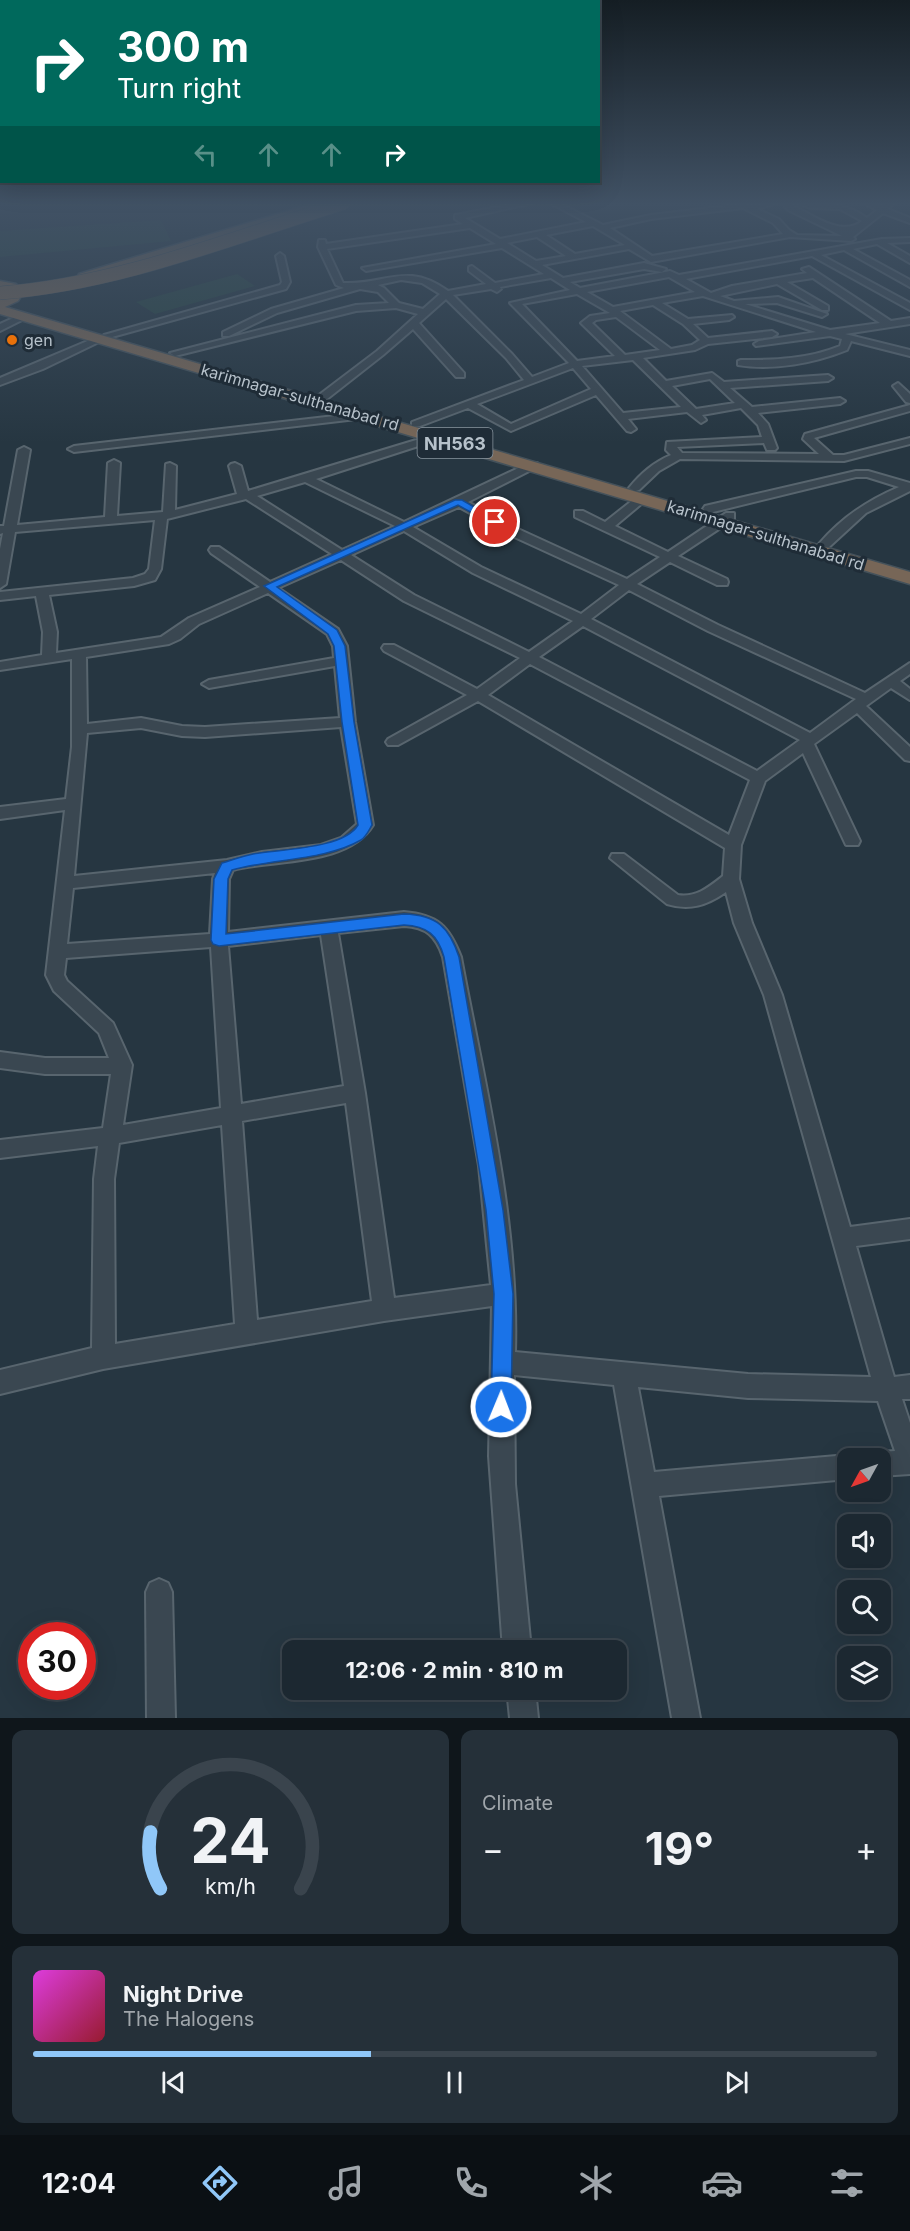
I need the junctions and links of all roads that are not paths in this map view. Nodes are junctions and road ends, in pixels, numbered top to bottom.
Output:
1 (57, 283) edge
2 (81, 283) edge
3 (93, 283) edge
4 (287, 283) edge
5 (338, 283) edge
6 (376, 283) edge
7 (431, 283) edge
8 (489, 283) edge
9 (507, 283) edge
10 (566, 283) edge
11 (628, 283) edge
12 (687, 283) edge
13 (766, 283) edge
14 (782, 283) edge
15 (826, 283) edge
16 (866, 283) edge
17 (366, 285) junction
18 (493, 286) junction
19 (578, 291) junction
20 (295, 293) junction
21 (446, 294) junction
22 (707, 294) junction
23 (4, 297) edge
24 (654, 302) junction
25 (515, 303) junction
26 (731, 303) junction
27 (396, 306) junction
28 (910, 307) edge
29 (615, 312) junction
30 (426, 313) junction
31 (25, 316) junction
32 (729, 316) dead end
33 (910, 321) edge
34 (686, 322) junction
35 (414, 324) junction
36 (890, 325) junction
37 (0, 328) edge
38 (814, 329) junction
39 (830, 333) junction
40 (105, 337) junction
41 (848, 337) junction
42 (229, 339) junction
43 (706, 341) junction
44 (759, 344) dead end
45 (909, 351) edge
46 (669, 352) junction
47 (175, 353) junction
48 (635, 356) junction
49 (622, 357) junction
50 (741, 363) dead end
51 (575, 364) junction
52 (460, 375) dead end
53 (828, 378) dead end
54 (530, 381) junction
55 (0, 382) edge
56 (664, 384) junction
57 (722, 385) junction
58 (898, 386) dead end
59 (598, 390) junction
60 (323, 397) junction
61 (910, 400) edge
62 (840, 401) dead end
63 (466, 403) junction
64 (747, 408) junction
65 (910, 408) edge
66 (692, 411) junction
67 (361, 416) junction
68 (620, 417) junction
69 (703, 423) dead end
70 (416, 424) junction
71 (631, 429) dead end
72 (436, 438) junction
73 (768, 440) junction
74 (910, 441) edge
75 (74, 448) dead end
76 (24, 450) dead end
77 (680, 456) junction
78 (775, 457) junction
79 (830, 458) junction
80 (844, 458) junction
81 (114, 463) dead end
82 (533, 465) junction
83 (170, 466) dead end
84 (235, 466) dead end
85 (868, 474) junction
86 (306, 478) junction
87 (910, 487) edge
88 (639, 493) junction
89 (245, 496) junction
90 (459, 502) junction
91 (709, 509) junction
92 (579, 514) dead end
93 (165, 515) junction
94 (725, 519) junction
95 (111, 520) junction
96 (403, 525) junction
97 (605, 528) junction
98 (5, 530) edge
99 (825, 544) junction
100 (215, 550) dead end
101 (338, 555) junction
102 (670, 556) junction
103 (910, 568) edge
104 (910, 578) edge
105 (722, 582) dead end
106 (0, 584) edge
107 (628, 584) junction
108 (269, 586) junction
109 (42, 591) junction
110 (0, 596) edge
111 (582, 620) junction
112 (389, 648) dead end
113 (78, 653) junction
114 (49, 658) junction
115 (530, 658) junction
116 (342, 661) junction
117 (0, 666) edge
118 (910, 667) edge
119 (891, 681) junction
120 (209, 684) dead end
121 (478, 695) junction
122 (910, 696) edge
123 (863, 702) junction
124 (348, 722) junction
125 (80, 729) junction
126 (393, 742) dead end
127 (809, 742) junction
128 (910, 756) edge
129 (758, 778) junction
130 (74, 803) junction
131 (0, 813) edge
132 (852, 841) dead end
133 (733, 845) junction
134 (618, 858) dead end
135 (227, 866) junction
136 (731, 879) junction
137 (65, 883) junction
138 (329, 929) junction
139 (219, 940) junction
140 (57, 952) junction
141 (0, 1060) edge
142 (122, 1065) junction
143 (355, 1093) junction
144 (231, 1113) junction
145 (110, 1136) junction
146 (0, 1149) edge
147 (910, 1229) edge
148 (843, 1238) junction
149 (504, 1294) junction
150 (384, 1310) junction
151 (247, 1334) junction
152 (103, 1357) junction
153 (502, 1362) junction
154 (624, 1374) junction
155 (0, 1382) edge
156 (898, 1388) edge
157 (910, 1460) edge
158 (891, 1463) edge
159 (837, 1468) edge
160 (644, 1485) junction
161 (159, 1592) dead end
162 (517, 1640) edge
163 (522, 1700) edge
164 (161, 1718) edge
165 (524, 1718) edge
166 (686, 1718) edge

1 - 23 highway
2 - 23 highway, bridge
3 - 23 highway
4 - 20 street
5 - 17 street
6 - 17 street
7 - 21 street
8 - 18 street
9 - 18 street
10 - 19 street
11 - 19 street
12 - 22 street
13 - 22 street
14 - 26 street
15 - 36 street
16 - 28 street
17 - 20 street
17 - 27 street
18 - 21 street
18 - 25 street
19 - 25 street
19 - 29 street
20 - 40 street
20 - 42 street
21 - 30 street
21 - 54 street
22 - 24 street
22 - 26 street
23 - 31 highway, karimnagar-sulthanabad rd / NH563
23 - 40 highway, NH563
24 - 29 street
24 - 34 street
25 - 51 street
26 - 38 street
27 - 30 street
27 - 42 street
29 - 46 street
29 - 49 street
30 - 35 street
31 - 37 street
31 - 40 highway, karimnagar-sulthanabad rd / NH563
32 - 34 street
33 - 36 street
34 - 43 street
35 - 52 street
35 - 60 street
36 - 39 street
38 - 39 street
38 - 43 street
39 - 41 street
39 - 44 street
40 - 47 highway, NH563
40 - 55 street
40 - 67 highway, karimnagar-sulthanabad rd / NH563
41 - 45 street
41 - 50 street
42 - 47 street
43 - 46 street
46 - 48 street
47 - 60 highway, NH563
48 - 49 street
48 - 56 street
49 - 51 street
51 - 54 street
51 - 59 street
53 - 57 street
54 - 63 street
56 - 57 street
56 - 66 street
57 - 64 street
58 - 61 street
59 - 63 street
59 - 68 street
60 - 70 highway, NH563
62 - 64 street
63 - 70 street
64 - 66 street
64 - 73 street
65 - 79 street
66 - 68 street
66 - 69 street
67 - 72 highway, karimnagar-sulthanabad rd / NH563
67 - 75 street
68 - 71 street
70 - 88 highway, NH563
72 - 82 highway, karimnagar-sulthanabad rd / NH563
72 - 86 street
73 - 77 street
73 - 78 street
74 - 80 street
76 - 98 street
77 - 78 street
77 - 88 street
78 - 79 street
79 - 80 street
80 - 85 street
81 - 95 street
82 - 88 highway, karimnagar-sulthanabad rd / NH563
82 - 90 street
83 - 93 street
84 - 89 street
85 - 87 street
85 - 91 street
86 - 89 street
86 - 96 street
87 - 99 street
88 - 91 highway, NH563
88 - 94 highway, karimnagar-sulthanabad rd / NH563
88 - 97 street
89 - 93 street
89 - 101 street
90 - 96 street
90 - 107 street
91 - 94 highway, NH563
92 - 97 street
93 - 95 street
93 - 109 street
94 - 99 highway, NH563
94 - 102 street
94 - 104 highway, karimnagar-sulthanabad rd / NH563
95 - 98 street
96 - 101 street
96 - 111 street
97 - 102 street
98 - 106 street
99 - 103 highway, NH563
100 - 108 street
101 - 108 street
101 - 115 street
102 - 105 street
102 - 107 street
107 - 111 street
107 - 123 street
108 - 113 street
108 - 116 street
109 - 110 street
109 - 114 street
111 - 115 street
111 - 127 street
112 - 121 street
113 - 114 street
113 - 125 street
114 - 117 street
115 - 121 street
115 - 129 street
116 - 120 street
116 - 124 street
118 - 119 street
119 - 122 street
119 - 123 street
121 - 126 street
121 - 133 street
123 - 127 street
123 - 128 street
124 - 125 street
124 - 135 street
125 - 130 street
127 - 129 street
127 - 132 street
129 - 133 street
130 - 131 street
130 - 137 street
133 - 136 street
134 - 136 street
135 - 137 street
135 - 139 street
136 - 148 street
137 - 140 street
138 - 139 street
138 - 143 street
138 - 149 street
139 - 140 street
139 - 144 street
140 - 142 street
141 - 142 street
142 - 145 street
143 - 144 street
143 - 150 street
144 - 145 street
144 - 151 street
145 - 146 street
145 - 152 street
147 - 148 street
148 - 156 street
149 - 150 street
149 - 153 street
150 - 151 street
151 - 152 street
152 - 155 street
153 - 154 street
153 - 162 street
154 - 156 street
154 - 160 street
156 - 157 street
157 - 158 street
159 - 160 street
160 - 166 street
161 - 164 street
163 - 165 street

